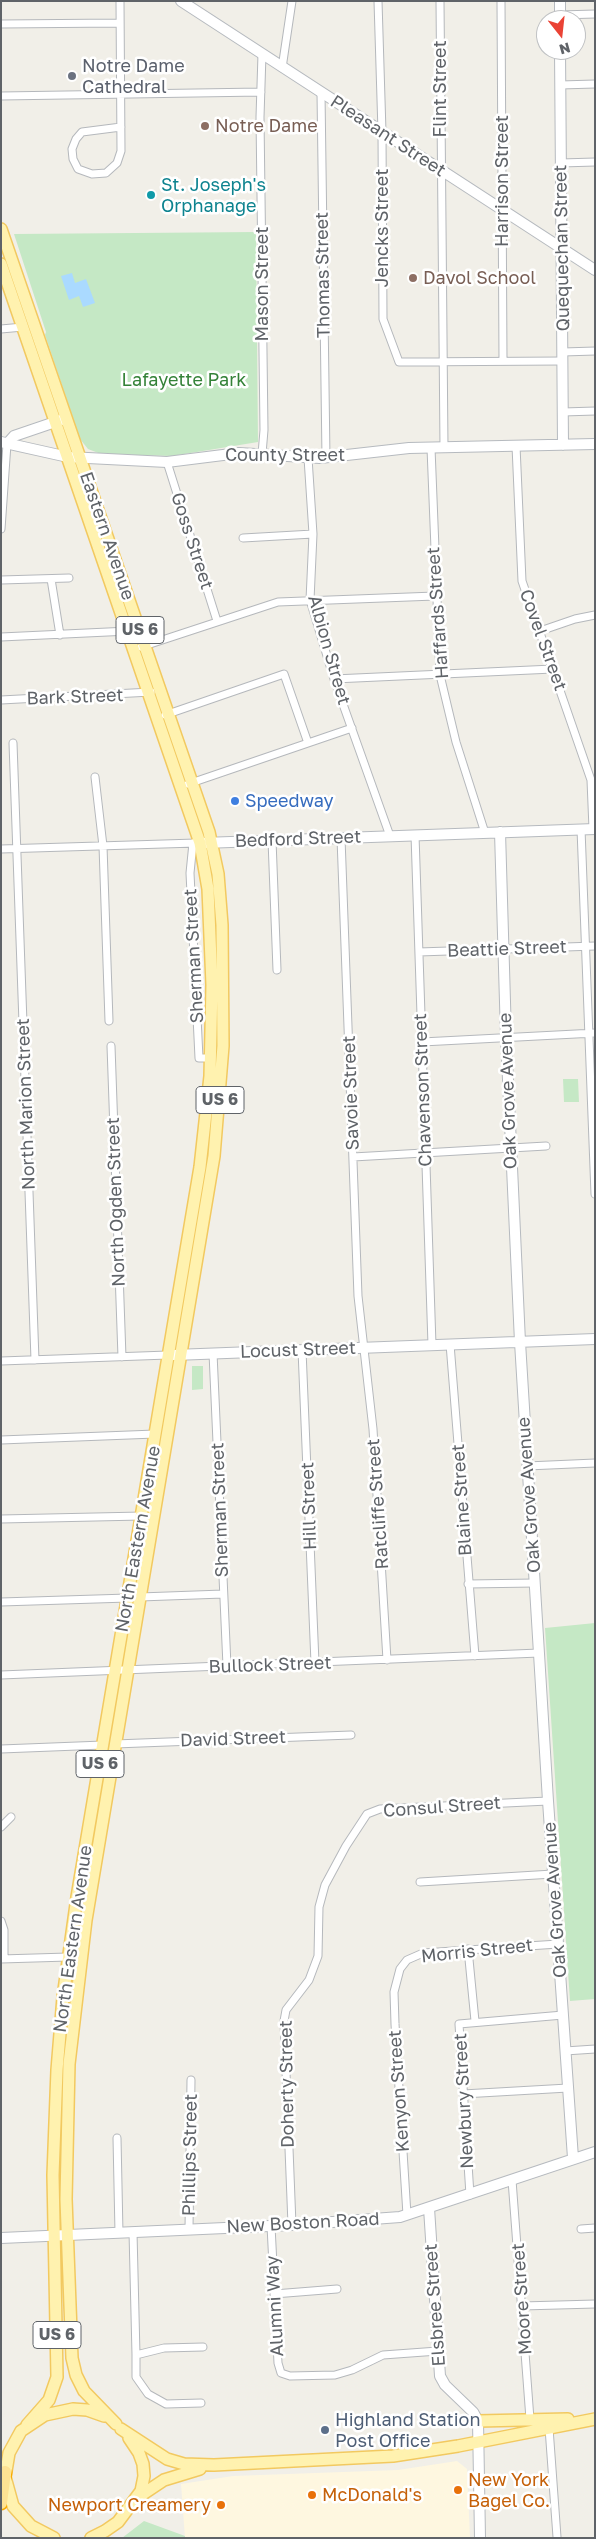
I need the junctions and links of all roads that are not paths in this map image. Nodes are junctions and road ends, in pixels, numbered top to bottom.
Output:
1 (120, 1) edge
2 (181, 1) edge
3 (292, 1) edge
4 (378, 1) edge
5 (440, 1) edge
6 (501, 1) edge
7 (119, 23) junction
8 (1, 24) edge
9 (262, 54) junction
10 (560, 60) edge
11 (282, 68) junction
12 (560, 84) junction
13 (595, 84) edge
14 (261, 92) junction
15 (321, 93) junction
16 (120, 95) junction
17 (1, 96) edge
18 (121, 127) junction
19 (382, 132) junction
20 (595, 162) edge
21 (561, 163) junction
22 (440, 170) junction
23 (503, 211) junction
24 (1, 229) edge
25 (562, 249) junction
26 (1, 265) edge
27 (595, 270) edge
28 (23, 327) junction
29 (1, 329) edge
30 (595, 351) edge
31 (563, 357) junction
32 (503, 360) junction
33 (443, 361) junction
34 (595, 411) edge
35 (563, 412) junction
36 (61, 420) junction
37 (4, 443) edge
38 (595, 444) edge
39 (563, 445) junction
40 (516, 446) junction
41 (444, 447) junction
42 (431, 448) junction
43 (262, 454) junction
44 (68, 457) junction
45 (308, 458) junction
46 (326, 458) junction
47 (81, 459) junction
48 (167, 462) junction
49 (1, 529) edge
50 (313, 534) junction
51 (243, 538) dead end
52 (69, 578) dead end
53 (51, 579) junction
54 (1, 580) edge
55 (435, 596) junction
56 (310, 600) junction
57 (595, 615) edge
58 (217, 621) junction
59 (139, 628) junction
60 (127, 631) junction
61 (540, 631) junction
62 (60, 634) junction
63 (1, 637) edge
64 (145, 646) junction
65 (134, 649) junction
66 (553, 669) junction
67 (440, 675) junction
68 (334, 679) junction
69 (160, 690) junction
70 (148, 693) junction
71 (1, 700) edge
72 (169, 714) junction
73 (157, 718) junction
74 (352, 728) junction
75 (308, 742) junction
76 (13, 743) dead end
77 (95, 777) dead end
78 (593, 780) edge
79 (192, 782) junction
80 (181, 786) junction
81 (594, 829) edge
82 (581, 830) junction
83 (500, 832) junction
84 (485, 833) junction
85 (415, 835) junction
86 (390, 836) junction
87 (341, 838) junction
88 (272, 840) junction
89 (212, 842) junction
90 (196, 843) junction
91 (102, 846) junction
92 (17, 848) junction
93 (1, 849) edge
94 (586, 946) junction
95 (595, 946) edge
96 (503, 949) junction
97 (419, 952) junction
98 (277, 970) dead end
99 (109, 1021) dead end
100 (592, 1033) edge
101 (506, 1036) junction
102 (422, 1042) junction
103 (111, 1046) dead end
104 (210, 1058) junction
105 (546, 1146) dead end
106 (511, 1148) junction
107 (426, 1153) junction
108 (353, 1157) junction
109 (595, 1186) edge
110 (595, 1194) edge
111 (595, 1339) edge
112 (520, 1342) junction
113 (432, 1344) junction
114 (450, 1344) junction
115 (365, 1348) junction
116 (302, 1350) junction
117 (213, 1353) junction
118 (181, 1355) junction
119 (168, 1356) junction
120 (122, 1357) junction
121 (35, 1360) junction
122 (1, 1361) edge
123 (155, 1434) junction
124 (1, 1440) edge
125 (595, 1463) edge
126 (527, 1466) junction
127 (142, 1516) junction
128 (1, 1519) edge
129 (535, 1583) junction
130 (468, 1584) junction
131 (223, 1594) junction
132 (140, 1597) junction
133 (128, 1598) junction
134 (1, 1602) edge
135 (539, 1654) junction
136 (475, 1656) junction
137 (387, 1660) junction
138 (315, 1663) junction
139 (227, 1666) junction
140 (128, 1671) junction
141 (115, 1672) junction
142 (1, 1675) edge
143 (351, 1735) dead end
144 (116, 1744) junction
145 (103, 1745) junction
146 (1, 1749) edge
147 (548, 1801) junction
148 (11, 1817) dead end
149 (1, 1827) edge
150 (553, 1874) junction
151 (420, 1882) dead end
152 (1, 1921) edge
153 (558, 1944) junction
154 (468, 1949) junction
155 (318, 1953) joint
156 (68, 1957) junction
157 (2, 1959) edge
158 (400, 1969) joint
159 (563, 2015) junction
160 (475, 2021) junction
161 (595, 2049) edge
162 (565, 2051) junction
163 (191, 2080) dead end
164 (568, 2088) junction
165 (463, 2094) junction
166 (117, 2138) dead end
167 (595, 2152) edge
168 (574, 2158) junction
169 (512, 2180) junction
170 (470, 2195) junction
171 (428, 2208) junction
172 (407, 2215) junction
173 (292, 2225) junction
174 (271, 2226) junction
175 (595, 2228) edge
176 (581, 2229) dead end
177 (189, 2230) junction
178 (133, 2232) junction
179 (119, 2233) junction
180 (54, 2235) junction
181 (67, 2235) junction
182 (1, 2238) edge
183 (337, 2290) dead end
184 (274, 2294) junction
185 (595, 2304) edge
186 (522, 2306) junction
187 (203, 2347) dead end
188 (438, 2351) junction
189 (136, 2355) junction
190 (200, 2403) dead end
191 (530, 2419) junction
192 (592, 2420) edge
193 (478, 2421) junction
194 (27, 2425) junction
195 (118, 2426) junction
196 (549, 2428) junction
197 (477, 2442) junction
198 (214, 2465) junction
199 (5, 2472) junction
200 (136, 2501) junction
201 (1, 2503) edge
202 (557, 2537) edge
203 (54, 2538) edge
204 (91, 2538) edge
205 (480, 2538) edge

1 - 7 street
2 - 9 street, Pleasant Street
3 - 11 street
4 - 19 street, Jencks Street
5 - 22 street, Flint Street
6 - 23 street, Harrison Street
7 - 8 street
7 - 16 street
9 - 11 street, Pleasant Street
9 - 14 street, Mason Street
10 - 12 street, Quequechan Street
11 - 15 street, Pleasant Street
12 - 13 street
12 - 21 street, Quequechan Street
14 - 16 street
14 - 43 street, Mason Street
15 - 19 street, Pleasant Street
15 - 46 street, Thomas Street
16 - 17 street
16 - 18 street
18 - 18 street
19 - 22 street, Pleasant Street
19 - 33 street, Jencks Street
20 - 21 street
21 - 25 street, Quequechan Street
22 - 23 street, Pleasant Street
22 - 33 street, Flint Street
23 - 25 street, Pleasant Street
23 - 32 street, Harrison Street
24 - 36 main road, Eastern Avenue / US 6
25 - 27 street, Pleasant Street
25 - 31 street, Quequechan Street
26 - 28 main road, Eastern Avenue / US 6
28 - 29 street
28 - 36 main road, Eastern Avenue / US 6
30 - 31 street
31 - 32 street
31 - 35 street, Quequechan Street
32 - 33 street
33 - 41 street, Flint Street
34 - 35 street
35 - 39 street, Quequechan Street
36 - 37 street
36 - 44 main road, Eastern Avenue / US 6
36 - 47 main road, Eastern Avenue / US 6
37 - 44 street, County Street
37 - 49 street
38 - 39 street, County Street
39 - 40 street, County Street
40 - 41 street, County Street
40 - 61 street, Covel Street
41 - 42 street, County Street
42 - 46 street, County Street
42 - 55 street, Haffards Street
43 - 45 street, County Street
43 - 48 street, County Street
44 - 47 street, County Street
44 - 60 main road, Eastern Avenue / US 6
45 - 46 street, County Street
45 - 50 street, Albion Street
47 - 48 street, County Street
47 - 59 main road, Eastern Avenue / US 6
48 - 58 street, Goss Street
50 - 51 street
50 - 56 street, Albion Street
52 - 53 street
53 - 54 street
53 - 62 street
55 - 56 street
55 - 67 street, Haffards Street
56 - 58 street
56 - 68 street, Albion Street
57 - 61 street
58 - 64 street
59 - 60 street
59 - 64 main road, Eastern Avenue / US 6
60 - 62 street
60 - 65 main road, Eastern Avenue / US 6
61 - 66 street, Covel Street
62 - 63 street
64 - 65 street
64 - 69 main road, Eastern Avenue / US 6
65 - 70 main road, Eastern Avenue / US 6
66 - 67 street
66 - 78 street, Covel Street
67 - 68 street
67 - 84 street, Haffards Street
68 - 74 street, Albion Street
69 - 70 street, Bark Street
69 - 72 main road, Eastern Avenue / US 6
70 - 71 street, Bark Street
70 - 73 main road, Eastern Avenue / US 6
72 - 73 street
72 - 75 street
72 - 79 main road, Eastern Avenue / US 6
73 - 80 main road, Eastern Avenue / US 6
74 - 75 street
74 - 86 street, Albion Street
75 - 79 street
76 - 92 street, North Marion Street
77 - 91 street
78 - 81 street, Covel Street
79 - 80 street
79 - 89 main road, Eastern Avenue / US 6
80 - 90 main road, Eastern Avenue / US 6
81 - 82 street, Bedford Street
82 - 83 street, Bedford Street
82 - 94 street
83 - 84 street, Bedford Street
83 - 96 street, Oak Grove Avenue
84 - 85 street, Bedford Street
85 - 86 street, Bedford Street
85 - 97 street, Chavenson Street
86 - 87 street, Bedford Street
87 - 88 street, Bedford Street
87 - 108 street, Savoie Street
88 - 89 street, Bedford Street
88 - 98 street
89 - 90 street, Bedford Street
89 - 118 main road, North Eastern Avenue / US 6
90 - 91 street, Bedford Street
90 - 104 main road, North Eastern Avenue / US 6
90 - 104 street, Sherman Street
91 - 92 street, Bedford Street
91 - 99 street
92 - 93 street, Bedford Street
92 - 121 street, North Marion Street
94 - 95 street, Beattie Street
94 - 96 street, Beattie Street
94 - 100 street
96 - 97 street, Beattie Street
96 - 101 street, Oak Grove Avenue
97 - 102 street, Chavenson Street
100 - 101 street
100 - 109 street
101 - 102 street
101 - 106 street, Oak Grove Avenue
102 - 107 street, Chavenson Street
103 - 120 street, North Ogden Street
104 - 119 main road, North Eastern Avenue / US 6
105 - 106 street
106 - 107 street
106 - 112 street, Oak Grove Avenue
107 - 108 street
107 - 113 street, Chavenson Street
108 - 115 street, Savoie Street
109 - 110 street
111 - 112 street, Locust Street
112 - 114 street, Locust Street
112 - 126 street, Oak Grove Avenue
113 - 114 street, Locust Street
113 - 115 street, Locust Street
114 - 130 street, Blaine Street
115 - 116 street, Locust Street
115 - 137 street, Ratcliffe Street
116 - 117 street, Locust Street
116 - 138 street, Hill Street
117 - 118 street, Locust Street
117 - 131 street, Sherman Street
118 - 119 street, Locust Street
118 - 132 main road, North Eastern Avenue / US 6
119 - 120 street, Locust Street
119 - 123 main road, North Eastern Avenue / US 6
120 - 121 street, Locust Street
121 - 122 street, Locust Street
123 - 124 street
123 - 127 main road, North Eastern Avenue / US 6
125 - 126 street
126 - 129 street, Oak Grove Avenue
127 - 128 street
127 - 133 main road, North Eastern Avenue / US 6
129 - 130 street
129 - 135 street, Oak Grove Avenue
130 - 136 street, Blaine Street
131 - 132 street
131 - 139 street, Sherman Street
132 - 140 main road, North Eastern Avenue / US 6
133 - 134 street
133 - 141 main road, North Eastern Avenue / US 6
135 - 136 street, Bullock Street
135 - 147 street, Oak Grove Avenue
136 - 137 street, Bullock Street
137 - 138 street, Bullock Street
138 - 139 street, Bullock Street
139 - 140 street, Bullock Street
140 - 141 street, Bullock Street
140 - 144 main road, North Eastern Avenue / US 6
141 - 142 street, Bullock Street
141 - 145 main road, North Eastern Avenue / US 6
143 - 144 street, David Street
144 - 181 main road, North Eastern Avenue / US 6
145 - 146 street
145 - 156 main road, North Eastern Avenue / US 6
147 - 150 street, Oak Grove Avenue
147 - 155 street, Consul Street
148 - 149 street
150 - 151 street
150 - 153 street, Oak Grove Avenue
152 - 157 street
153 - 154 street, Morris Street
153 - 159 street, Oak Grove Avenue
154 - 158 street, Morris Street
154 - 160 street
155 - 173 street, Doherty Street
156 - 157 street
156 - 180 main road, North Eastern Avenue / US 6
158 - 172 street, Kenyon Street
159 - 160 street
159 - 162 street, Oak Grove Avenue
160 - 165 street, Newbury Street
161 - 162 street
162 - 164 street, Oak Grove Avenue
163 - 177 street, Phillips Street
164 - 165 street
164 - 168 street, Oak Grove Avenue
165 - 170 street, Newbury Street
166 - 179 street
167 - 168 street, New Boston Road
168 - 169 street, New Boston Road
169 - 170 street, New Boston Road
169 - 186 street, Moore Street
170 - 171 street, New Boston Road
171 - 172 street, New Boston Road
171 - 188 street, Elsbree Street
172 - 173 street, New Boston Road
173 - 174 street, New Boston Road
174 - 177 street, New Boston Road
174 - 184 street, Alumni Way
175 - 176 street
177 - 178 street, New Boston Road
178 - 179 street, New Boston Road
178 - 189 street
179 - 181 street, New Boston Road
180 - 181 street, New Boston Road
180 - 182 street, New Boston Road
180 - 194 main road, US 6
181 - 195 main road, US 6
183 - 184 street
184 - 188 street, Alumni Way
185 - 186 street
186 - 191 street, Moore Street
187 - 189 street
188 - 193 street, Elsbree Street
189 - 190 street
191 - 192 main road
191 - 193 main road
192 - 196 main road, US 6
193 - 197 street
194 - 195 main road
194 - 199 main road, US 6
195 - 198 main road, US 6
195 - 200 main road
196 - 197 main road, US 6
196 - 202 street
197 - 198 main road, US 6
197 - 205 street
198 - 200 main road, US 6
199 - 201 highway
199 - 203 main road, US 6
200 - 204 main road, US 6

